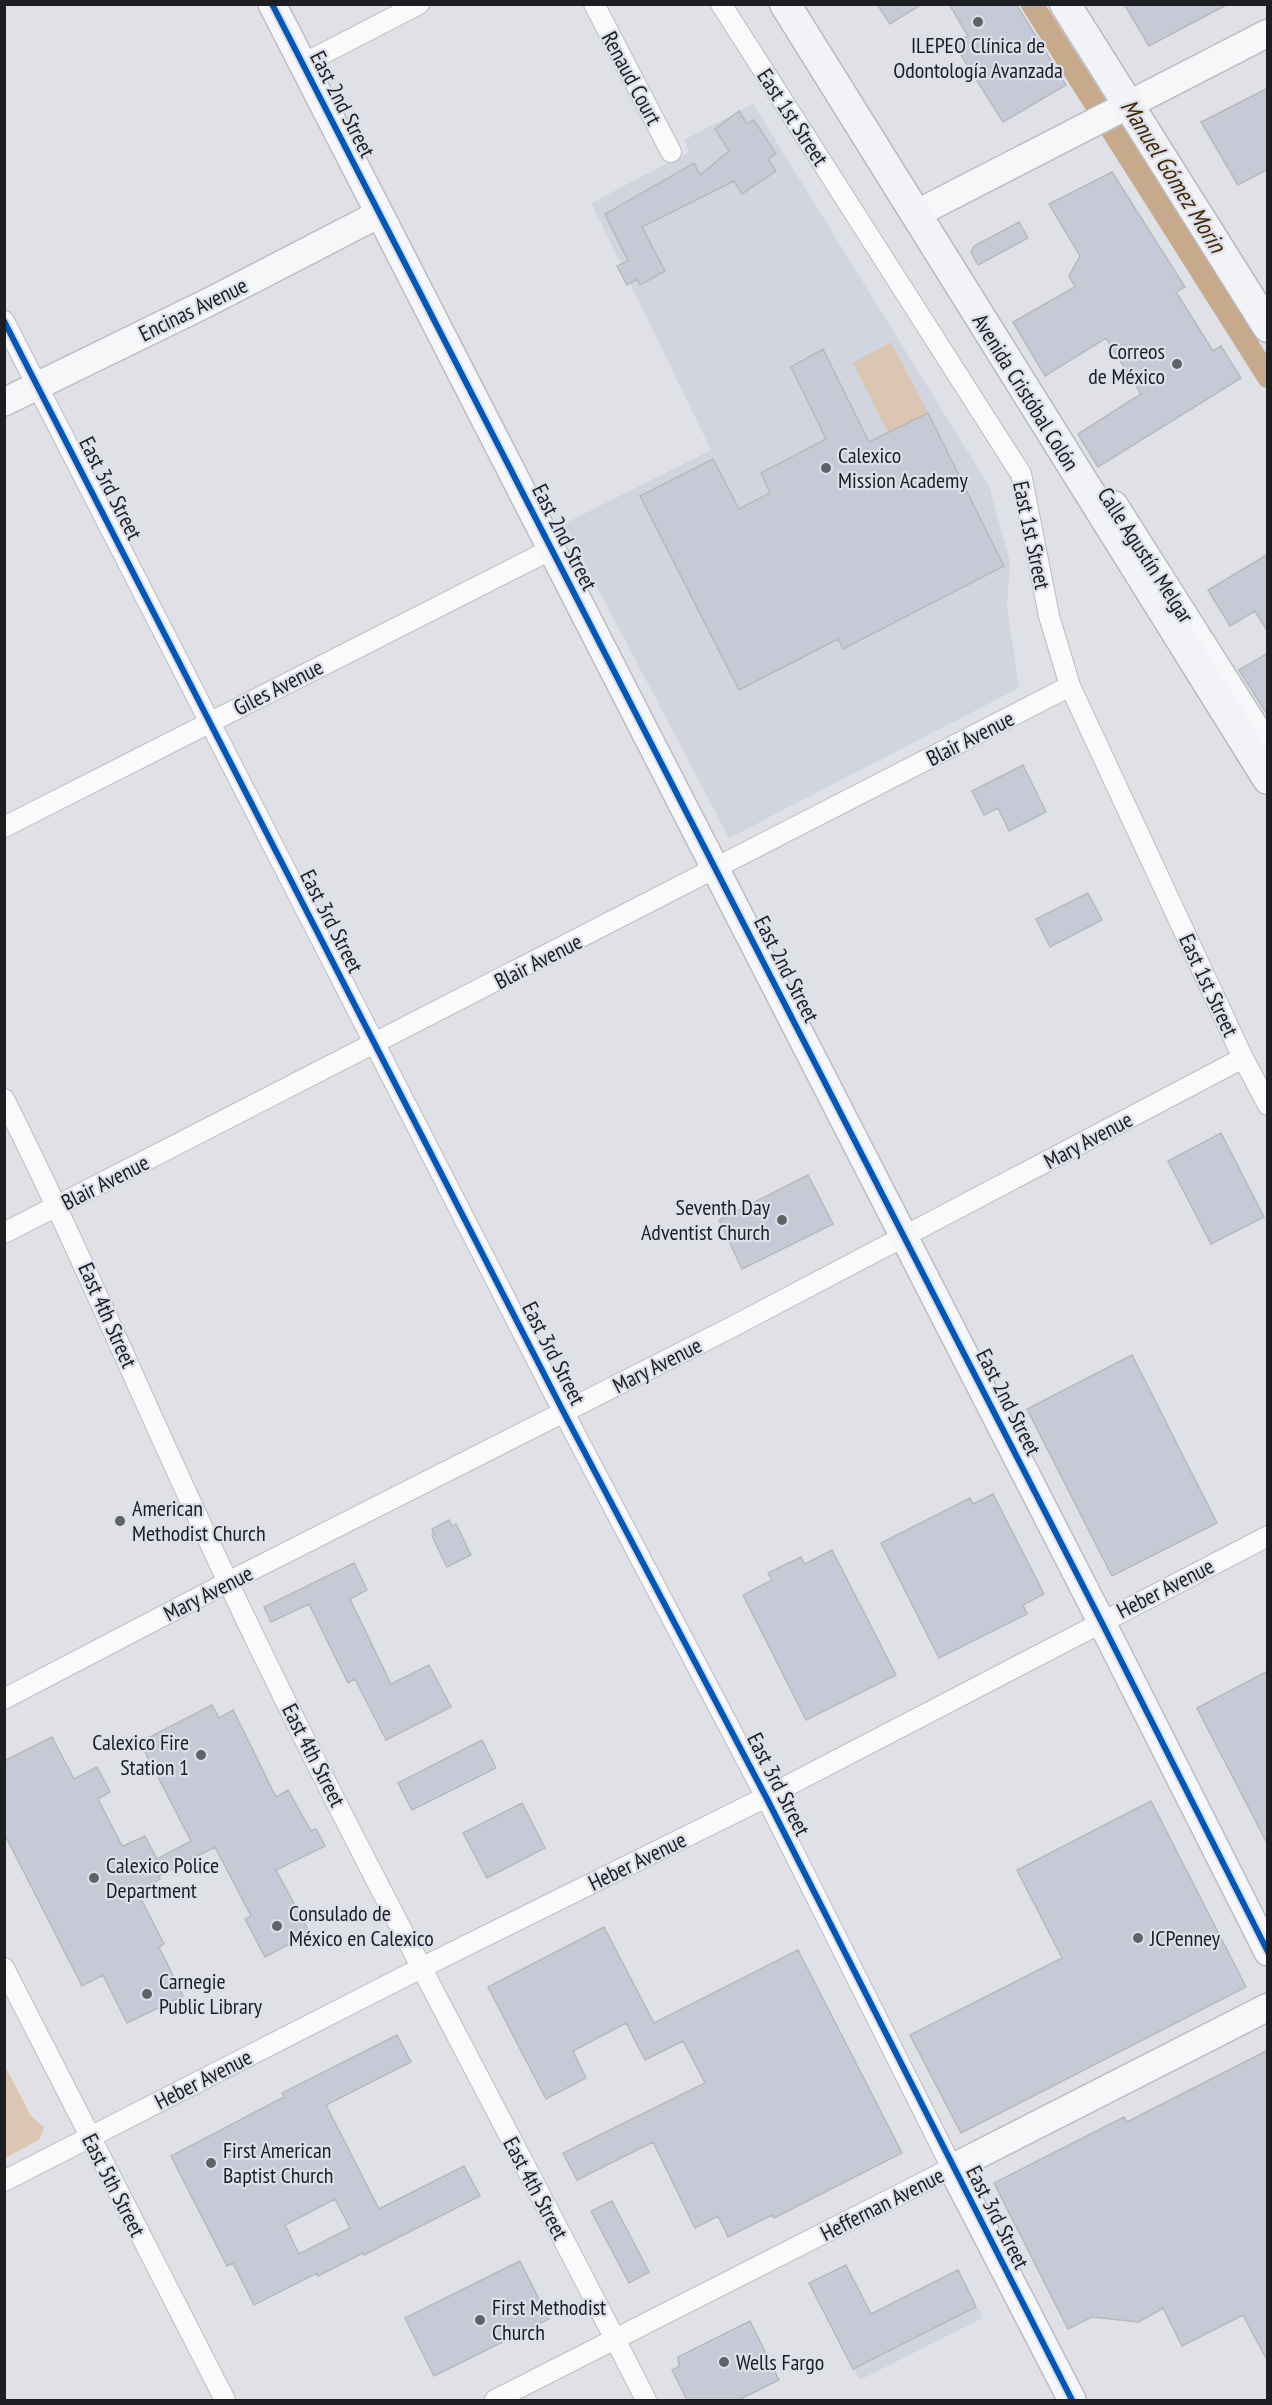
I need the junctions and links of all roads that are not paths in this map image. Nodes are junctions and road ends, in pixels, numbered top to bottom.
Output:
1 (272, 4) edge
2 (419, 4) edge
3 (594, 4) edge
4 (721, 4) edge
5 (786, 4) edge
6 (1065, 4) edge
7 (1268, 33) edge
8 (303, 64) junction
9 (1127, 105) junction
10 (671, 152) dead end
11 (380, 214) junction
12 (916, 214) junction
13 (4, 321) edge
14 (1268, 327) edge
15 (994, 340) junction
16 (37, 385) junction
17 (4, 402) edge
18 (552, 549) junction
19 (1070, 686) junction
20 (211, 721) junction
21 (1268, 748) edge
22 (1268, 779) edge
23 (4, 827) edge
24 (716, 870) junction
25 (375, 1044) junction
26 (1243, 1058) junction
27 (4, 1099) edge
28 (1268, 1105) edge
29 (58, 1206) junction
30 (4, 1233) edge
31 (904, 1236) junction
32 (564, 1413) junction
33 (1268, 1536) edge
34 (228, 1582) junction
35 (1101, 1621) junction
36 (4, 1699) edge
37 (766, 1797) junction
38 (1268, 1952) edge
39 (4, 1968) edge
40 (420, 1968) junction
41 (1268, 2007) edge
42 (90, 2137) junction
43 (952, 2168) junction
44 (4, 2181) edge
45 (615, 2338) junction
46 (225, 2400) edge
47 (495, 2400) edge
48 (646, 2400) edge
49 (1072, 2400) edge

1 - 8 street, East 2nd Street
2 - 8 street
3 - 10 street, Renaud Court
4 - 19 street, East 1st Street
5 - 12 main road, Avenida Cristóbal Colón
6 - 9 main road
7 - 9 street
8 - 11 street, East 2nd Street
9 - 12 street
9 - 14 main road
11 - 16 street, Encinas Avenue
11 - 18 street, East 2nd Street
12 - 15 main road, Avenida Cristóbal Colón
13 - 16 street, East 3rd Street
15 - 21 street, Calle Agustín Melgar
15 - 22 main road, Avenida Cristóbal Colón
16 - 17 street, Encinas Avenue
16 - 20 street, East 3rd Street
18 - 20 street, Giles Avenue
18 - 24 street, East 2nd Street
19 - 24 street, Blair Avenue
19 - 26 street, East 1st Street
20 - 23 street, Giles Avenue
20 - 25 street, East 3rd Street
24 - 25 street, Blair Avenue
24 - 31 street, East 2nd Street
25 - 29 street, Blair Avenue
25 - 32 street, East 3rd Street
26 - 28 street, East 1st Street
26 - 31 street, Mary Avenue
27 - 29 street, East 4th Street
29 - 30 street, Blair Avenue
29 - 34 street, East 4th Street
31 - 32 street, Mary Avenue
31 - 35 street, East 2nd Street
32 - 34 street, Mary Avenue
32 - 37 street, East 3rd Street
33 - 35 street, Heber Avenue
34 - 36 street, Mary Avenue
34 - 40 street, East 4th Street
35 - 37 street, Heber Avenue
35 - 38 street, East 2nd Street
37 - 40 street, Heber Avenue
37 - 43 street, East 3rd Street
39 - 42 street, East 5th Street
40 - 42 street, Heber Avenue
40 - 45 street, East 4th Street
41 - 43 street, Heffernan Avenue
42 - 44 street, Heber Avenue
42 - 46 street, East 5th Street
43 - 45 street, Heffernan Avenue
43 - 49 street, East 3rd Street
45 - 47 street, Heffernan Avenue
45 - 48 street, East 4th Street

